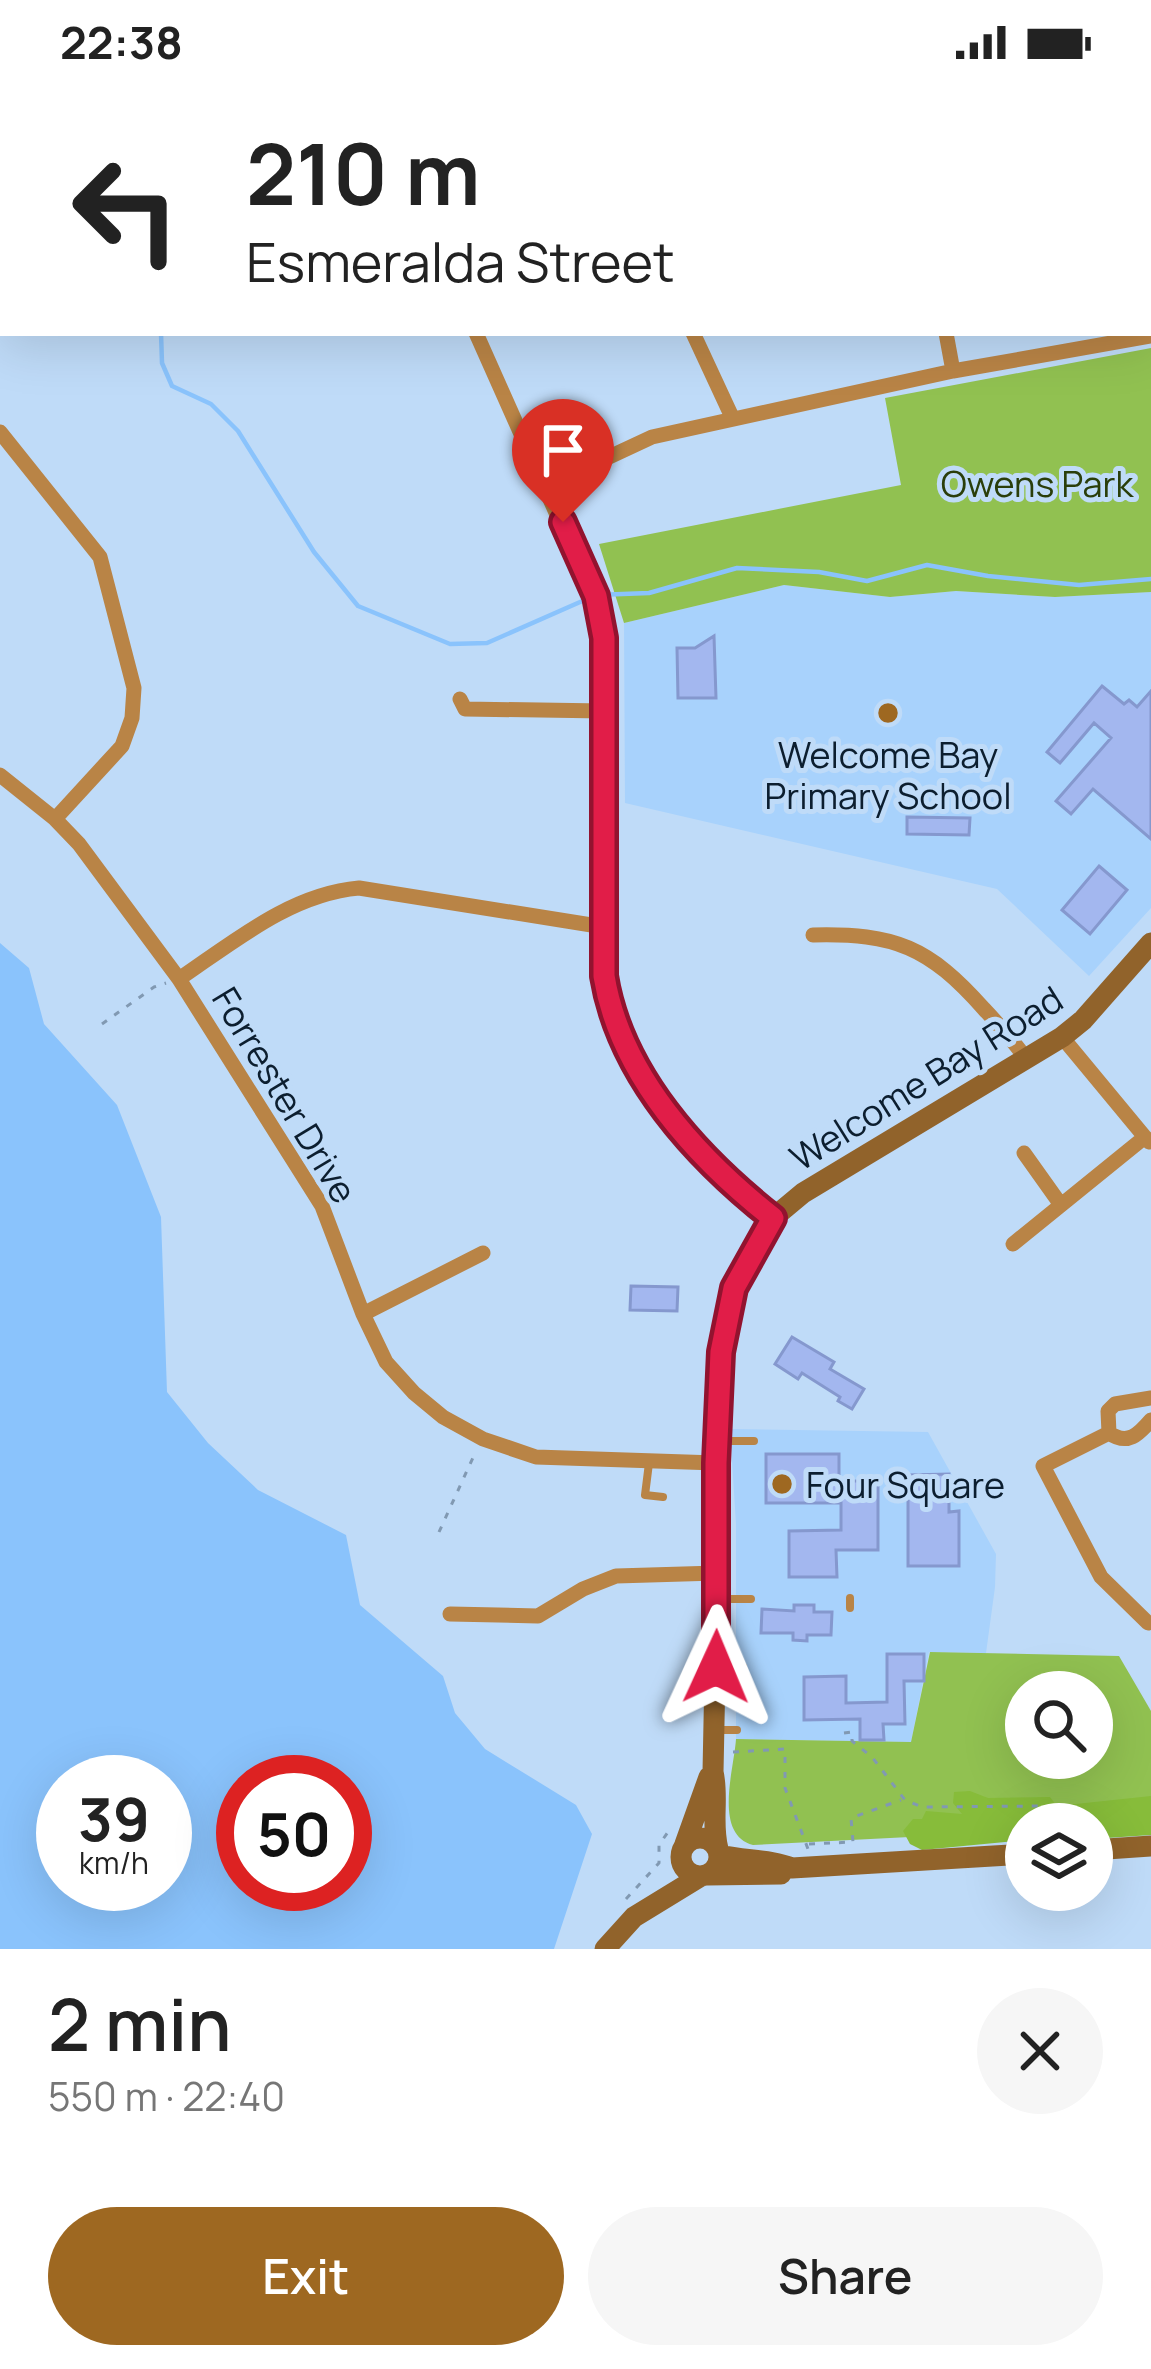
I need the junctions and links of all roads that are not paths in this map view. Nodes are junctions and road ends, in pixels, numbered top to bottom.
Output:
1 (477, 336) edge
2 (694, 336) edge
3 (947, 336) edge
4 (1151, 336) edge
5 (953, 371) junction
6 (732, 417) junction
7 (0, 432) edge
8 (547, 486) junction
9 (460, 699) dead end
10 (604, 711) junction
11 (0, 776) edge
12 (55, 819) junction
13 (604, 927) junction
14 (813, 935) dead end
15 (1151, 943) edge
16 (179, 979) junction
17 (1062, 1037) junction
18 (1026, 1059) junction
19 (1148, 1141) edge
20 (1024, 1153) dead end
21 (1061, 1205) junction
22 (773, 1218) junction
23 (1013, 1244) dead end
24 (484, 1252) dead end
25 (363, 1314) junction
26 (1151, 1398) edge
27 (1151, 1420) edge
28 (1109, 1433) junction
29 (754, 1441) dead end
30 (716, 1452) junction
31 (649, 1462) junction
32 (663, 1497) dead end
33 (717, 1573) junction
34 (716, 1599) junction
35 (751, 1599) dead end
36 (451, 1614) dead end
37 (1148, 1623) edge
38 (716, 1667) junction
39 (743, 1667) dead end
40 (713, 1772) junction
41 (681, 1844) junction
42 (1151, 1846) edge
43 (1113, 1849) edge
44 (1005, 1854) edge
45 (711, 1864) junction
46 (630, 1909) junction
47 (604, 1949) edge

1 - 8 street
2 - 6 street
3 - 5 street
4 - 5 street
5 - 6 street
6 - 8 street
7 - 12 street
8 - 10 street
9 - 10 street
10 - 13 street
11 - 12 street, Forrester Drive
12 - 16 street, Forrester Drive
13 - 16 street
13 - 22 street
14 - 18 street
15 - 17 main road, Welcome Bay Road
16 - 25 street, Forrester Drive
17 - 18 main road, Welcome Bay Road
17 - 19 street
18 - 22 main road, Welcome Bay Road
19 - 21 street
20 - 21 street
21 - 23 street
22 - 30 main road, Welcome Bay Road
24 - 25 street
25 - 31 street, Forrester Drive
26 - 28 street
27 - 28 street
28 - 37 street
29 - 30 lane
30 - 31 street, Forrester Drive
30 - 33 main road, Welcome Bay Road
31 - 32 lane
33 - 34 main road, Welcome Bay Road
33 - 36 street
34 - 35 lane
34 - 38 main road, Welcome Bay Road
38 - 39 lane
38 - 40 main road, Welcome Bay Road
40 - 41 main road, Welcome Bay Road
40 - 45 main road, Welcome Bay Road
41 - 45 main road
41 - 45 main road
41 - 46 main road, Welcome Bay Road
42 - 43 main road
44 - 45 main road
45 - 46 main road, Welcome Bay Road
46 - 47 main road, Welcome Bay Road

